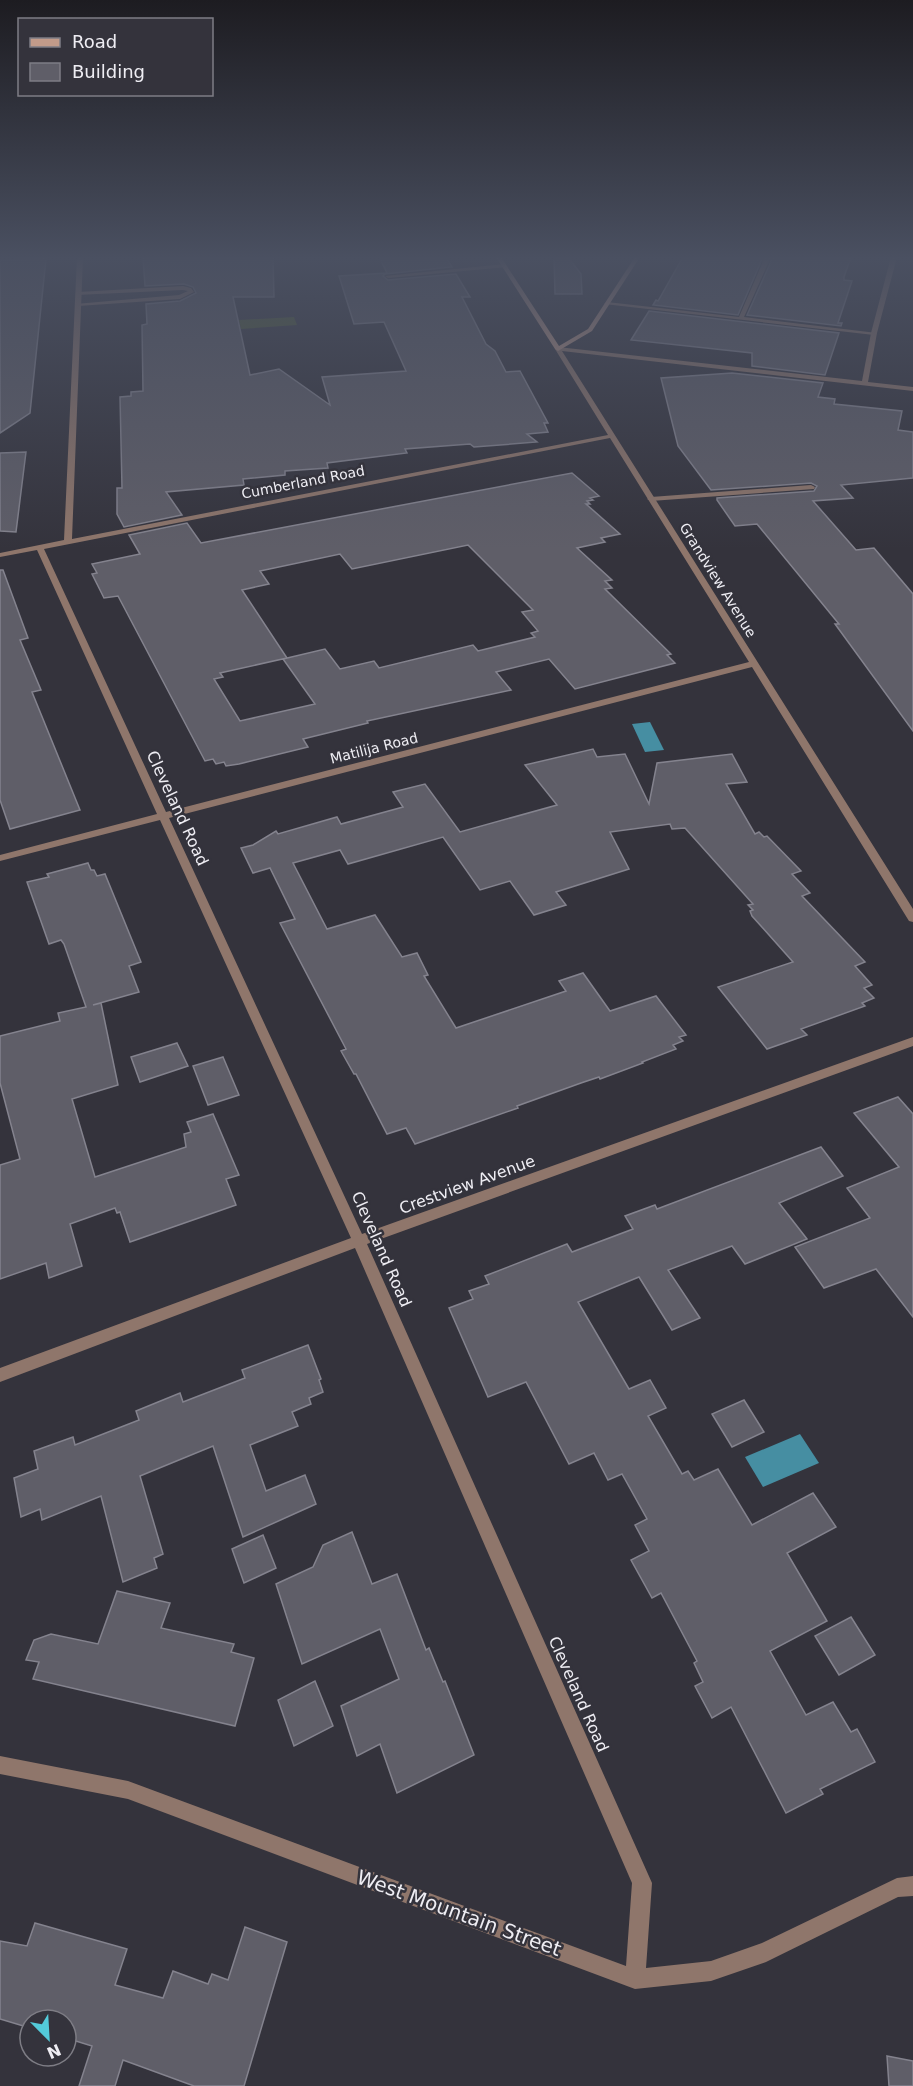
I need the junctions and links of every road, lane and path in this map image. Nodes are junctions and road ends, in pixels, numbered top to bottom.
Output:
1 (76, 354) edge
2 (561, 354) edge
3 (598, 354) edge
4 (870, 354) edge
5 (865, 383) junction
6 (913, 389) edge
7 (612, 436) junction
8 (811, 487) dead end
9 (651, 499) junction
10 (68, 542) junction
11 (39, 547) junction
12 (0, 555) edge
13 (755, 663) junction
14 (162, 817) junction
15 (0, 858) edge
16 (913, 918) edge
17 (913, 1041) edge
18 (359, 1241) junction
19 (0, 1375) edge
20 (0, 1765) edge
21 (913, 1886) edge
22 (635, 1979) junction

1 - 10 street
2 - 7 street, Grandview Avenue
3 - 5 street
4 - 5 street
5 - 6 street
7 - 9 street, Grandview Avenue
7 - 10 street, Cumberland Road
8 - 9 street
9 - 13 street, Grandview Avenue
10 - 11 street, Cumberland Road
11 - 12 street, Cumberland Road
11 - 14 street, Cleveland Road
13 - 14 street, Matilija Road
13 - 16 street, Grandview Avenue
14 - 15 street, Matilija Road
14 - 18 street, Cleveland Road
17 - 18 street, Crestview Avenue
18 - 19 street, Crestview Avenue
18 - 22 street, Cleveland Road
20 - 22 street, West Mountain Street
21 - 22 street, West Mountain Street

